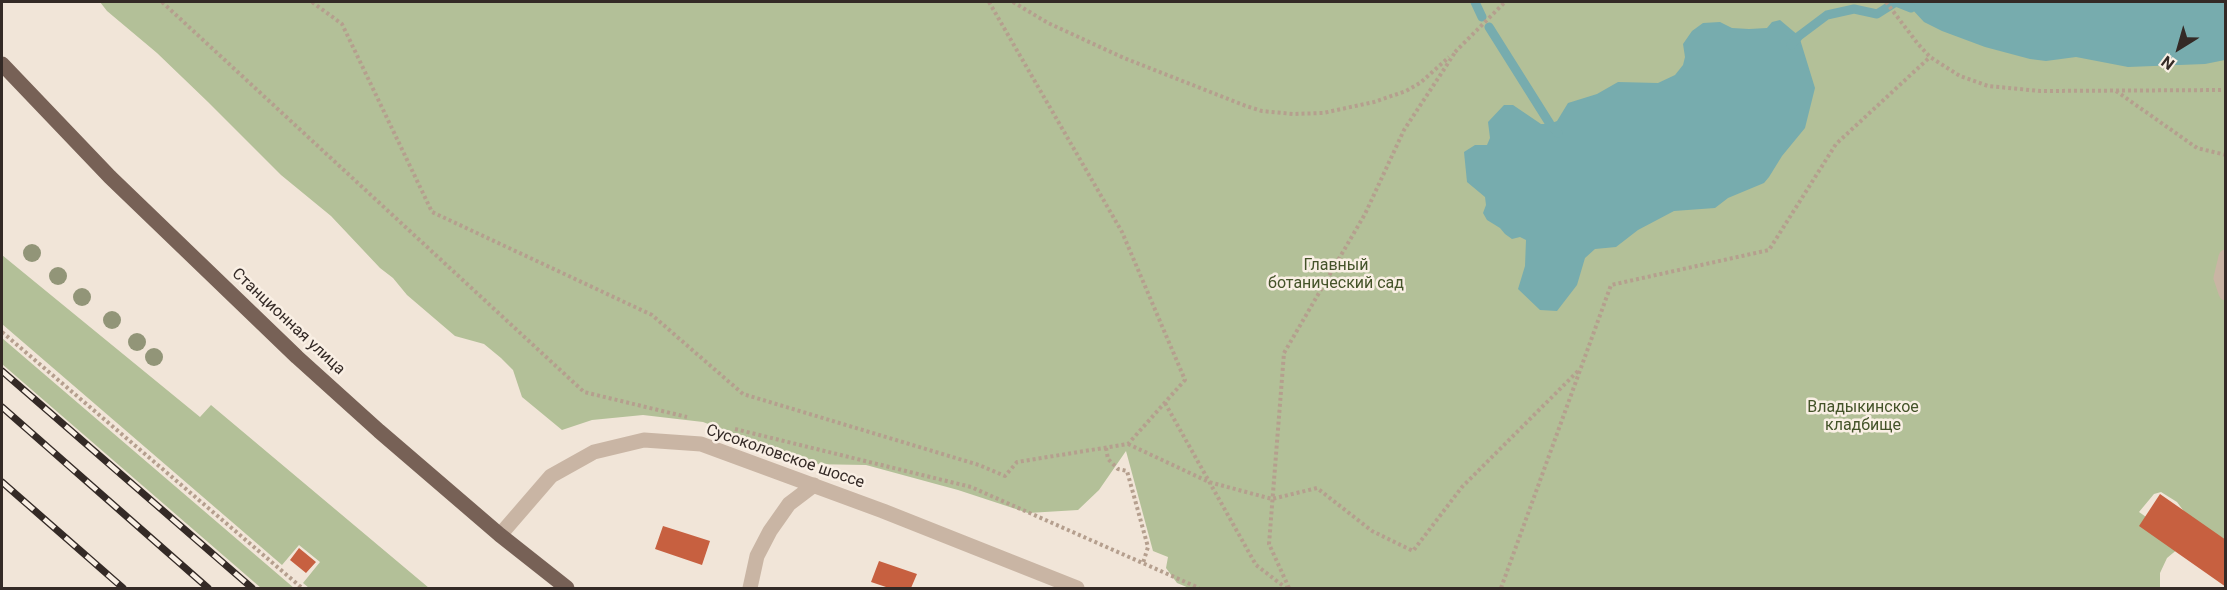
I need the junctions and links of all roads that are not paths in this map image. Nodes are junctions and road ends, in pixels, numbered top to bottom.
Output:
1 (2, 64) edge
2 (2226, 257) edge
3 (2226, 293) edge
4 (814, 485) junction
5 (500, 535) junction
6 (567, 588) edge
7 (750, 588) edge
8 (1077, 588) edge

1 - 5 main road, Станционная улица
2 - 3 street
4 - 5 street, Сусоколовское шоссе
4 - 7 street
4 - 8 street, Сусоколовское шоссе
5 - 6 main road, Станционная улица

